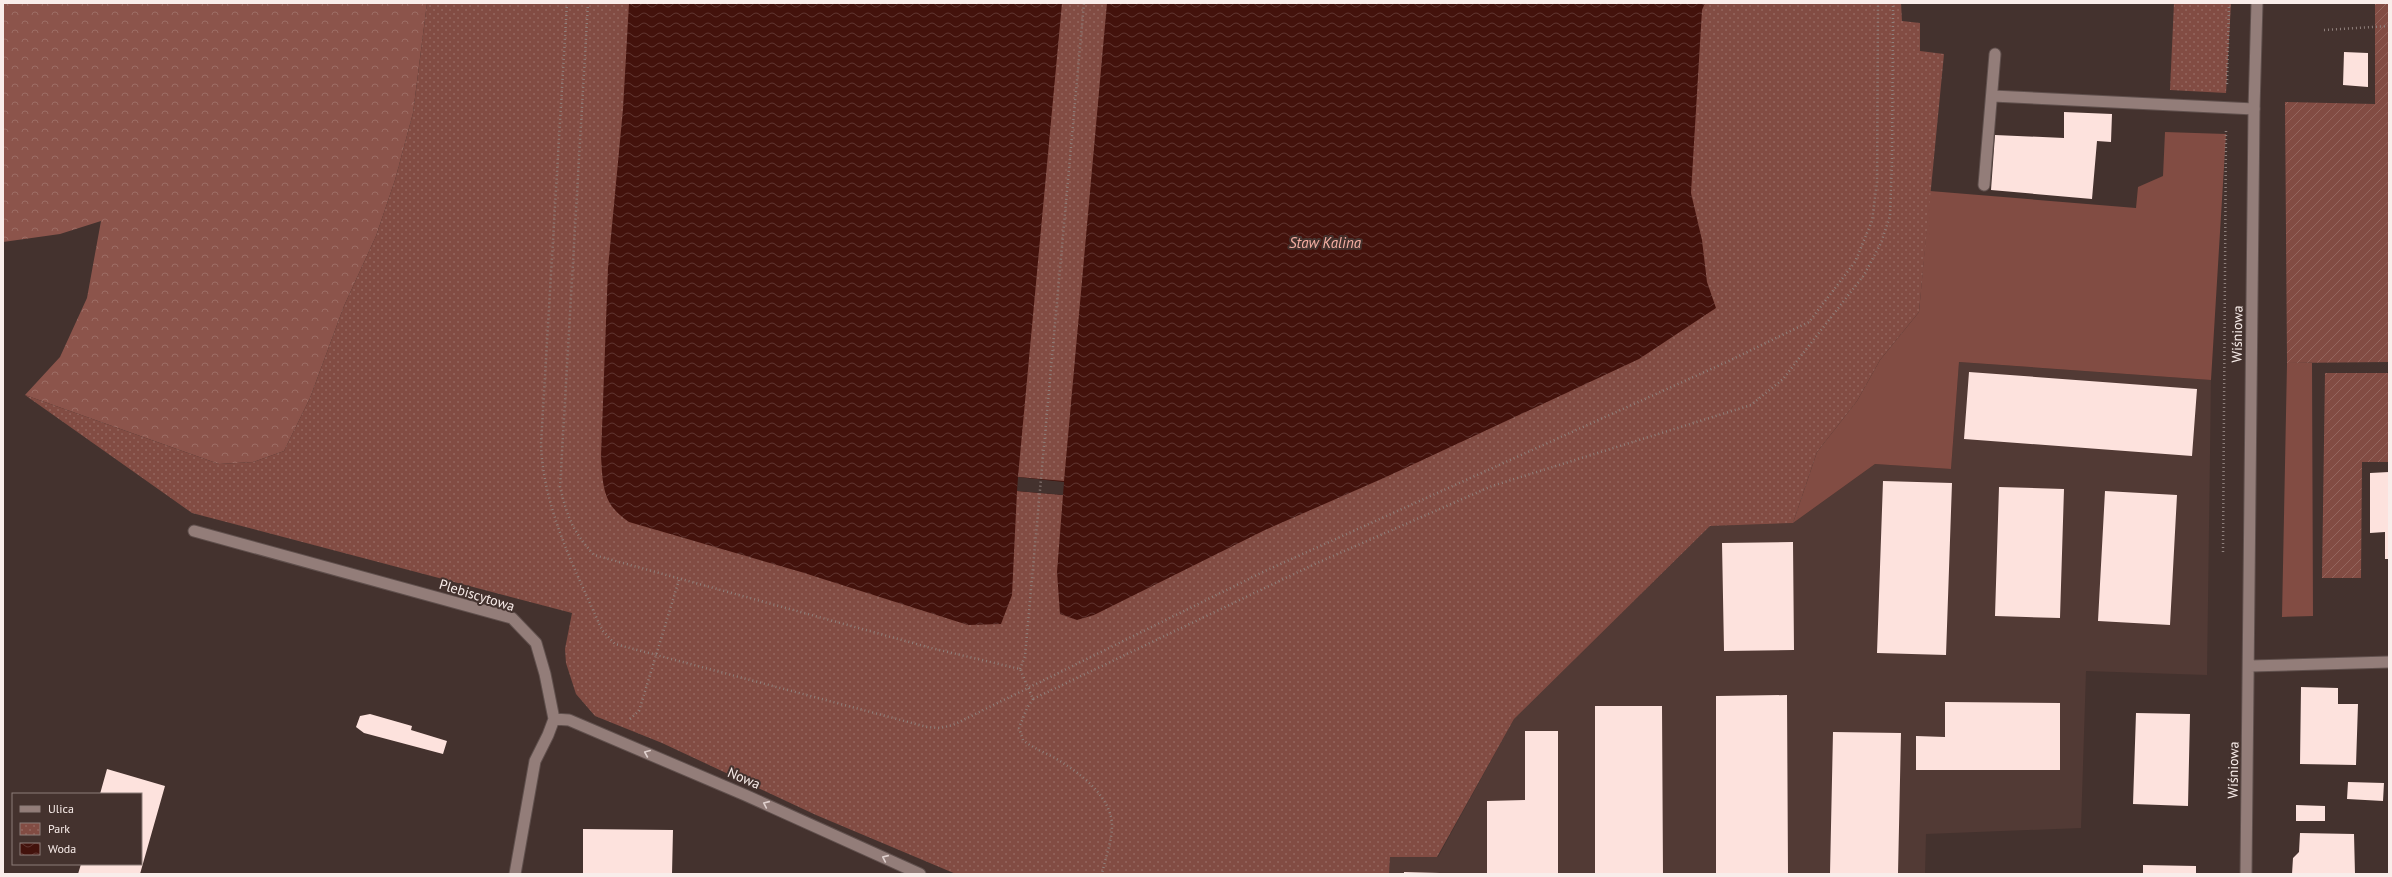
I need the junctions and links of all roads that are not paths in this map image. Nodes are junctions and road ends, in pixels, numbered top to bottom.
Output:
1 (2257, 3) edge
2 (1995, 54) dead end
3 (1993, 96) junction
4 (2254, 109) junction
5 (1984, 185) dead end
6 (194, 531) dead end
7 (2389, 662) edge
8 (2250, 666) junction
9 (554, 719) junction
10 (515, 874) edge
11 (920, 874) edge
12 (2246, 874) edge

1 - 4 street, Wiśniowa
2 - 3 street
3 - 4 street
3 - 5 street
4 - 8 street, Wiśniowa
6 - 9 street, Plebiscytowa
7 - 8 street
8 - 12 street, Wiśniowa
9 - 10 street
11 -> 9 street, Nowa

